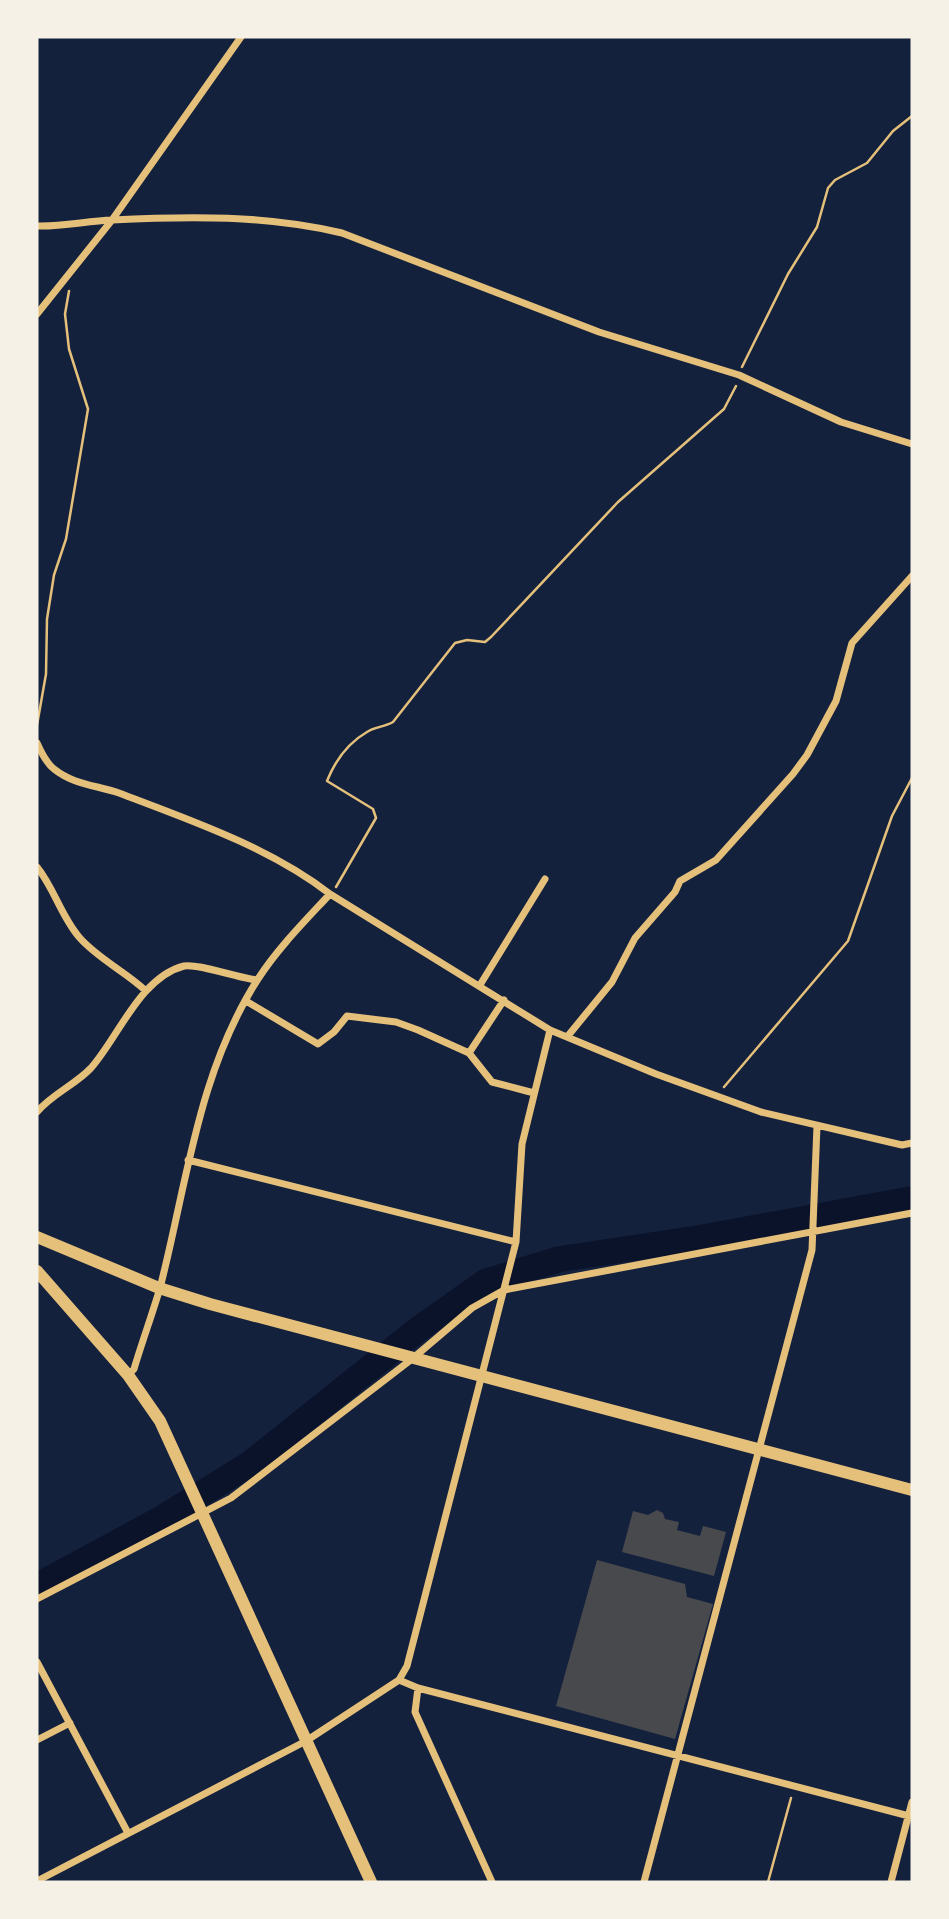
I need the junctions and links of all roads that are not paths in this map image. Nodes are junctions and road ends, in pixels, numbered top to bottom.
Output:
1 (241, 37) edge
2 (112, 220) junction
3 (37, 226) edge
4 (37, 314) edge
5 (912, 444) edge
6 (912, 576) edge
7 (37, 743) edge
8 (40, 757) edge
9 (37, 867) edge
10 (545, 879) dead end
11 (331, 894) junction
12 (257, 981) junction
13 (480, 985) junction
14 (146, 991) junction
15 (504, 1000) junction
16 (246, 1002) junction
17 (550, 1030) junction
18 (567, 1037) junction
19 (469, 1053) junction
20 (534, 1093) junction
21 (37, 1110) edge
22 (817, 1126) junction
23 (912, 1143) edge
24 (188, 1160) junction
25 (912, 1213) edge
26 (815, 1228) junction
27 (37, 1237) edge
28 (516, 1242) junction
29 (37, 1271) edge
30 (505, 1287) junction
31 (159, 1288) junction
32 (409, 1358) junction
33 (128, 1375) junction
34 (483, 1379) junction
35 (759, 1449) junction
36 (912, 1490) edge
37 (201, 1512) junction
38 (37, 1599) edge
39 (37, 1662) edge
40 (399, 1680) junction
41 (418, 1688) junction
42 (70, 1723) junction
43 (37, 1741) edge
44 (306, 1741) junction
45 (678, 1754) junction
46 (912, 1802) edge
47 (909, 1816) junction
48 (128, 1833) junction
49 (37, 1881) edge
50 (371, 1882) edge
51 (492, 1882) edge
52 (644, 1882) edge
53 (891, 1882) edge

1 - 2 street
2 - 3 street
2 - 4 street
2 - 5 street
6 - 18 street
7 - 8 street
8 - 11 street
9 - 14 street
10 - 13 street
11 - 12 street
11 - 13 street
12 - 14 street
12 - 16 street
13 - 15 street
14 - 21 street
15 - 17 street
15 - 19 street
16 - 19 street
16 - 24 street
17 - 18 street
17 - 20 street
18 - 22 street
19 - 20 street
20 - 28 street
22 - 23 street
22 - 26 street
24 - 28 street
24 - 31 street
25 - 26 street
26 - 30 street
26 - 35 street
27 - 31 main road
28 - 30 street
29 - 33 main road
30 - 32 street
30 - 34 street
31 - 32 main road
31 - 33 street
32 - 34 main road
32 - 37 street
33 - 37 main road
34 - 35 main road
34 - 40 street
35 - 36 main road
35 - 45 street
37 - 38 street
37 - 44 main road
39 - 42 street
40 - 41 street
40 - 44 street
41 - 45 street
41 - 51 street
42 - 43 street
42 - 48 street
44 - 48 street
44 - 50 main road
45 - 47 street
45 - 52 street
46 - 47 street
47 - 53 street
48 - 49 street

